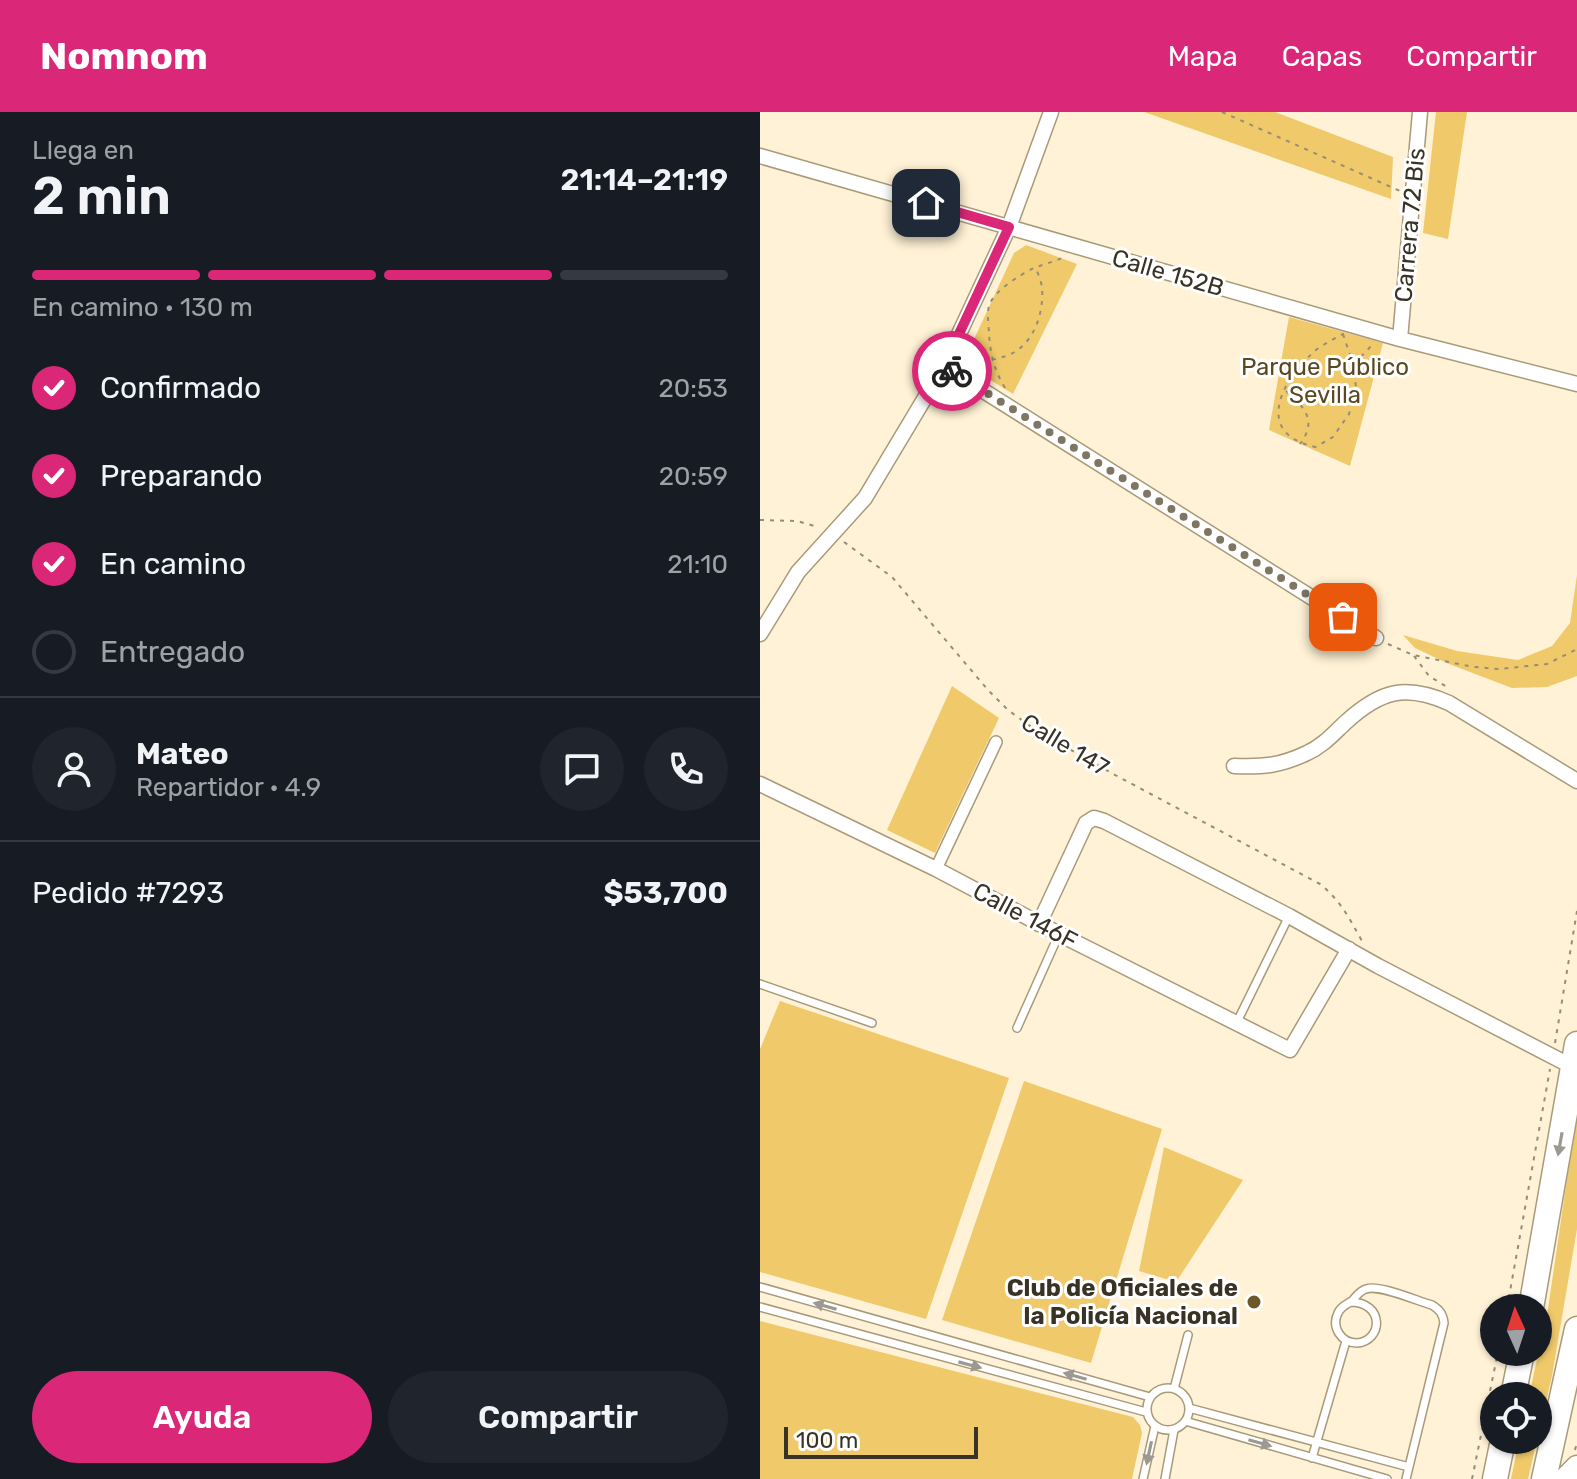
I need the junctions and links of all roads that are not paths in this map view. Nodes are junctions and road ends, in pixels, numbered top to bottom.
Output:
1 (1051, 112) edge
2 (1420, 112) edge
3 (760, 156) edge
4 (1009, 227) junction
5 (1400, 339) junction
6 (944, 366) junction
7 (1577, 384) edge
8 (760, 634) edge
9 (1376, 638) road end
10 (996, 742) dead end
11 (1234, 766) dead end
12 (1577, 781) edge
13 (760, 784) edge
14 (936, 869) junction
15 (1289, 916) junction
16 (1039, 924) junction
17 (1059, 934) junction
18 (1356, 946) junction
19 (760, 984) edge
20 (872, 1023) dead end
21 (1236, 1024) junction
22 (1017, 1028) dead end
23 (1568, 1056) edge
24 (760, 1287) edge
25 (1533, 1294) edge
26 (785, 1295) junction
27 (1350, 1302) junction
28 (760, 1307) edge
29 (779, 1314) junction
30 (1577, 1329) edge
31 (1188, 1335) dead end
32 (932, 1336) junction
33 (1346, 1341) junction
34 (928, 1354) junction
35 (1174, 1389) junction
36 (1150, 1397) junction
37 (1189, 1408) junction
38 (1146, 1412) junction
39 (1185, 1421) junction
40 (1155, 1426) junction
41 (1174, 1430) junction
42 (1317, 1442) junction
43 (1500, 1454) edge
44 (1312, 1458) junction
45 (1409, 1467) junction
46 (1577, 1467) edge
47 (1143, 1479) edge
48 (1165, 1479) edge
49 (1387, 1479) edge
50 (1406, 1479) edge
51 (1495, 1479) edge
52 (1544, 1479) edge
53 (1565, 1479) edge

1 - 4 street
2 - 5 street, Carrera 72 Bis
3 - 4 street, Calle 152B
4 - 5 street, Calle 152B
4 - 6 street
5 - 7 street, Calle 152B
6 - 8 street
6 - 9 street
10 - 14 street
11 - 12 street
13 - 14 street, Calle 146F
14 - 16 street, Calle 146F
15 - 16 street
15 - 18 street
15 - 21 lane
16 - 17 street, Calle 146F
17 - 21 street, Calle 146F
17 - 22 lane
18 - 21 street, Calle 146F
18 - 23 street
19 - 20 lane
23 -> 25 highway
24 - 26 lane
26 - 29 lane
32 -> 26 lane
27 - 33 lane
27 - 33 lane
27 - 45 lane
28 - 29 lane
29 - 34 lane
30 - 52 highway
31 - 35 lane
32 - 34 lane
36 -> 32 lane
33 - 42 lane
34 -> 38 lane
35 - 36 lane
35 - 37 lane
36 - 38 lane
37 - 39 lane
37 - 42 lane
38 - 40 lane
39 - 41 lane
39 -> 44 lane
40 - 41 lane
40 -> 47 lane
41 - 48 lane
42 - 44 lane
42 - 45 lane
43 - 51 highway
44 - 49 lane
45 - 50 lane
46 - 53 main road

